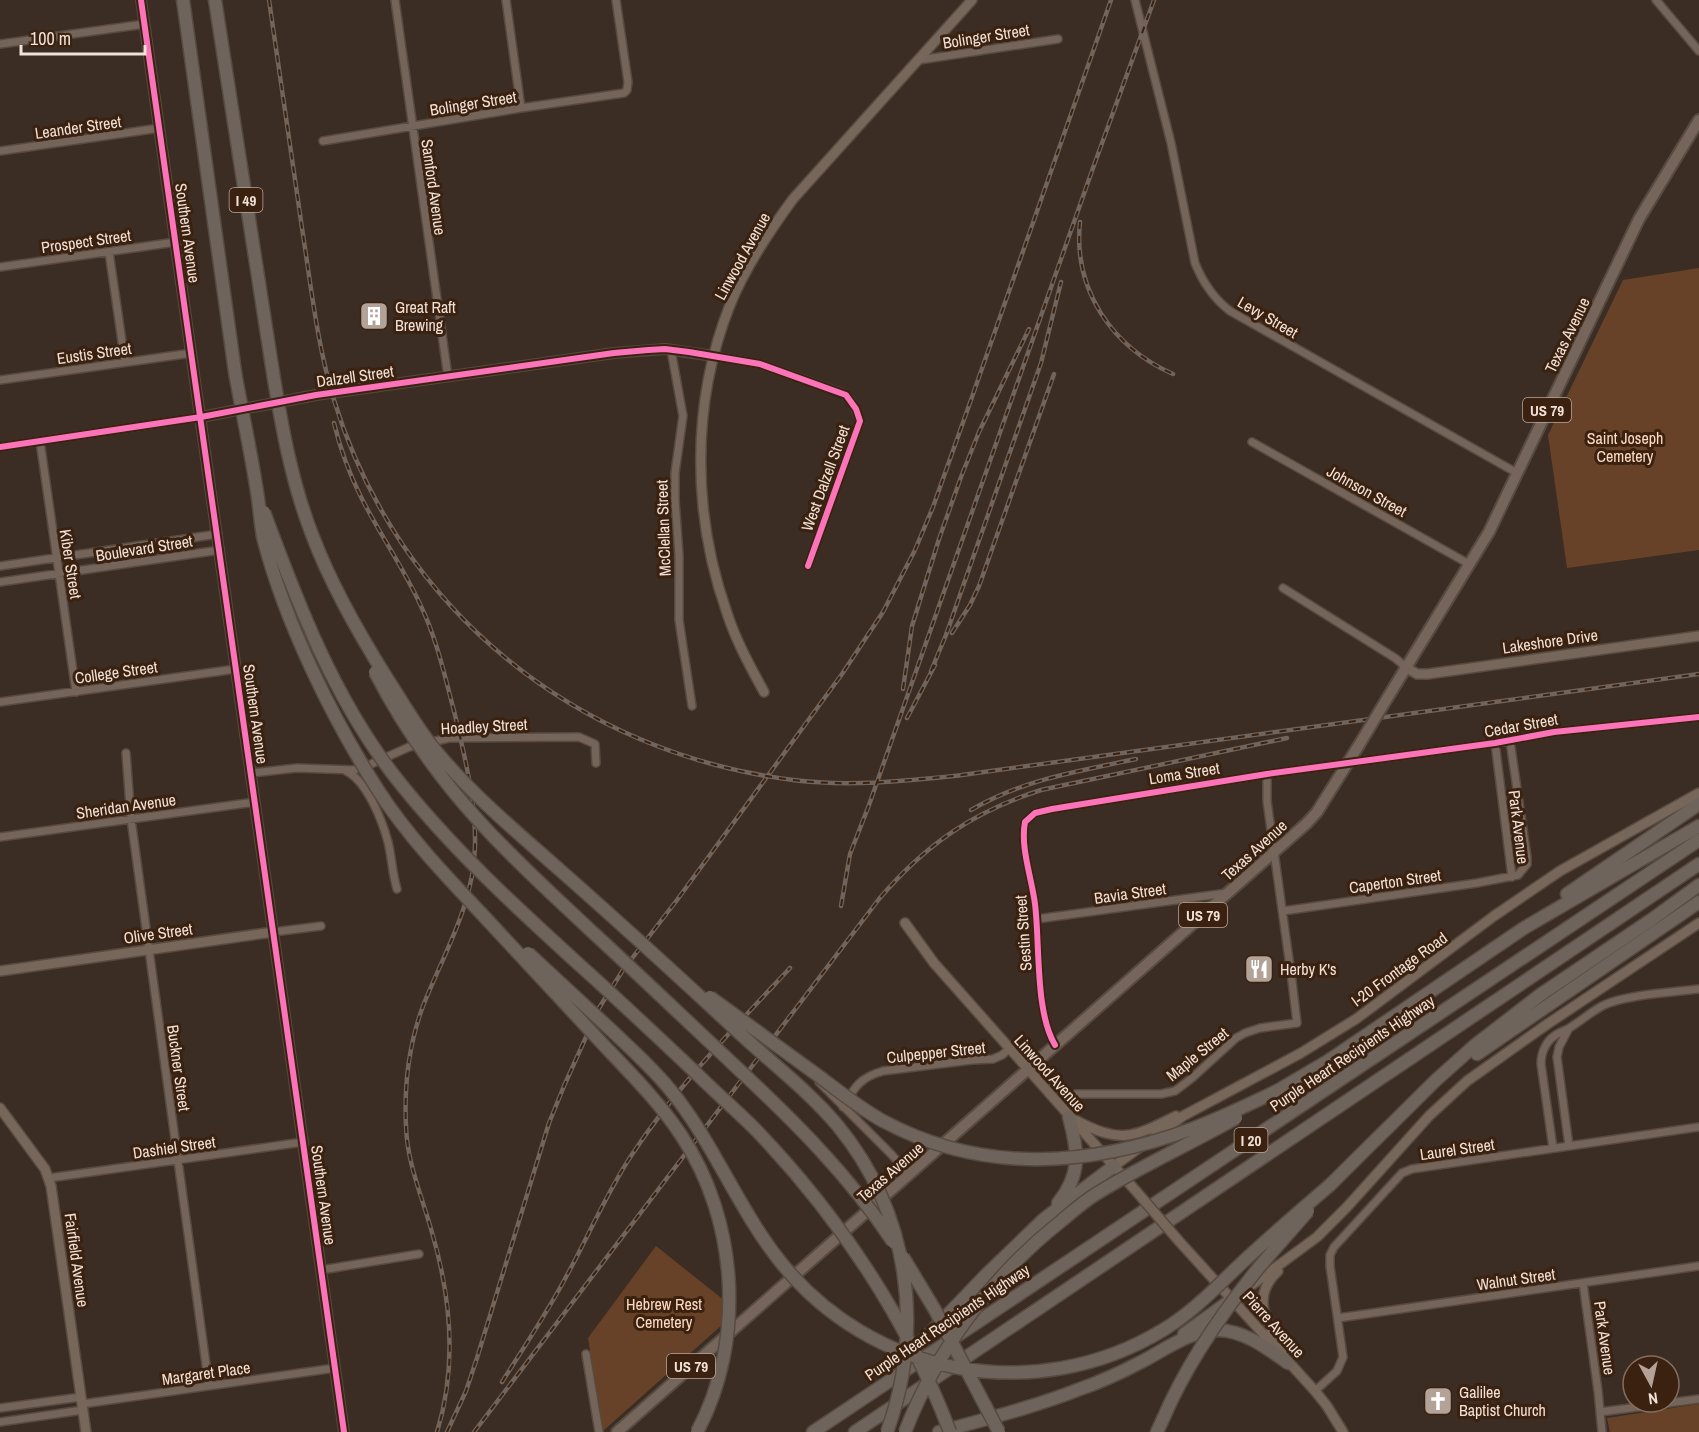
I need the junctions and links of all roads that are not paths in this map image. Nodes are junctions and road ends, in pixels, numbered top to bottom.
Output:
1 (141, 0) edge
2 (181, 0) edge
3 (215, 0) edge
4 (223, 0) edge
5 (395, 0) edge
6 (506, 0) edge
7 (616, 0) edge
8 (972, 0) edge
9 (1135, 0) edge
10 (1656, 0) edge
11 (145, 24) junction
12 (219, 27) junction
13 (1058, 39) dead end
14 (0, 44) edge
15 (1699, 51) edge
16 (919, 60) junction
17 (521, 108) junction
18 (1699, 120) edge
19 (412, 126) junction
20 (160, 128) junction
21 (323, 141) dead end
22 (0, 151) edge
23 (176, 242) junction
24 (109, 252) junction
25 (0, 267) edge
26 (671, 350) junction
27 (192, 353) junction
28 (714, 356) junction
29 (125, 363) junction
30 (448, 377) junction
31 (0, 380) edge
32 (201, 417) junction
33 (40, 441) junction
34 (1252, 442) dead end
35 (0, 447) edge
36 (1517, 473) junction
37 (258, 494) junction
38 (218, 534) junction
39 (220, 550) junction
40 (56, 558) junction
41 (1469, 564) junction
42 (0, 566) edge
43 (808, 566) dead end
44 (59, 574) junction
45 (0, 582) edge
46 (1283, 588) dead end
47 (1699, 636) edge
48 (365, 643) junction
49 (1407, 668) junction
50 (236, 669) junction
51 (76, 692) junction
52 (764, 692) dead end
53 (0, 702) edge
54 (692, 706) dead end
55 (1699, 717) edge
56 (1510, 741) junction
57 (1495, 743) junction
58 (126, 753) dead end
59 (596, 763) dead end
60 (1347, 764) junction
61 (344, 770) junction
62 (251, 773) junction
63 (1267, 774) junction
64 (1699, 793) edge
65 (255, 801) junction
66 (1699, 804) edge
67 (1028, 818) joint
68 (131, 819) junction
69 (1699, 826) edge
70 (0, 837) edge
71 (1699, 840) edge
72 (1273, 853) junction
73 (1699, 864) edge
74 (1512, 877) junction
75 (454, 885) junction
76 (1699, 885) edge
77 (397, 889) dead end
78 (1228, 893) junction
79 (1699, 902) edge
80 (1283, 911) junction
81 (1037, 919) junction
82 (905, 923) dead end
83 (1699, 923) edge
84 (321, 926) dead end
85 (1524, 928) junction
86 (273, 932) junction
87 (150, 950) junction
88 (666, 964) junction
89 (0, 971) edge
90 (1699, 989) edge
91 (1568, 1030) junction
92 (1055, 1045) junction
93 (1009, 1049) junction
94 (1028, 1070) junction
95 (818, 1082) dead end
96 (1277, 1091) junction
97 (1076, 1094) dead end
98 (1219, 1096) junction
99 (843, 1107) junction
100 (0, 1108) edge
101 (1408, 1109) junction
102 (1069, 1117) junction
103 (1699, 1127) edge
104 (303, 1142) junction
105 (1569, 1146) junction
106 (1553, 1148) junction
107 (177, 1160) junction
108 (1114, 1166) junction
109 (910, 1174) junction
110 (49, 1178) junction
111 (1330, 1185) junction
112 (1044, 1219) junction
113 (1178, 1240) joint
114 (1307, 1244) junction
115 (419, 1254) dead end
116 (1699, 1266) edge
117 (321, 1270) junction
118 (1583, 1283) junction
119 (1231, 1300) junction
120 (1338, 1318) junction
121 (586, 1354) dead end
122 (1156, 1354) junction
123 (1288, 1363) junction
124 (335, 1368) junction
125 (209, 1386) junction
126 (875, 1391) junction
127 (1315, 1391) junction
128 (1699, 1399) edge
129 (82, 1403) junction
130 (0, 1408) edge
131 (1600, 1412) junction
132 (0, 1422) edge
133 (86, 1432) edge
134 (344, 1432) edge
135 (599, 1432) edge
136 (617, 1432) edge
137 (697, 1432) edge
138 (813, 1432) edge
139 (855, 1432) edge
140 (887, 1432) edge
141 (905, 1432) edge
142 (939, 1432) edge
143 (950, 1432) edge
144 (999, 1432) edge
145 (1157, 1432) edge
146 (1343, 1432) edge
147 (1602, 1432) edge

1 - 11 main road, Southern Avenue
2 - 37 highway, I 49, bridge
3 - 12 highway, I 49
4 - 12 highway
5 - 19 street, Samford Avenue
6 - 17 street
7 - 17 street, Bolinger Street
8 - 16 main road, Linwood Avenue
9 - 36 street, Levy Street
10 - 15 street
11 - 14 street
11 - 20 main road, Southern Avenue
12 - 48 highway, I 49, bridge
13 - 16 street, Bolinger Street
16 - 28 main road, Linwood Avenue
17 - 19 street, Bolinger Street
18 - 36 main road, Texas Avenue / US 79
19 - 21 street, Bolinger Street
19 - 30 street, Samford Avenue
20 - 22 street, Leander Street
20 - 23 main road, Southern Avenue
23 - 24 street, Prospect Street
23 - 27 main road, Southern Avenue
24 - 25 street, Prospect Street
24 - 29 street
26 - 28 main road, Dalzell Street
26 - 30 main road, Dalzell Street
26 - 54 street, McClellan Street
27 - 29 street, Eustis Street
27 - 32 main road, Southern Avenue
28 - 43 street, West Dalzell Street
28 - 52 main road, Linwood Avenue
29 - 31 street, Eustis Street
30 - 32 main road, Dalzell Street
32 - 33 street, Dalzell Street
32 - 38 main road, Southern Avenue
33 - 35 street, Dalzell Street
33 - 40 street, Kiber Street
34 - 41 street, Johnson Street
36 - 41 main road, Texas Avenue / US 79
37 - 75 highway, bridge
37 - 143 highway, bridge
38 - 39 main road, Southern Avenue
38 - 40 street, Boulevard Street
39 - 44 street, Boulevard Street
39 - 50 main road, Southern Avenue
40 - 42 street, Boulevard Street
40 - 44 street, Kiber Street
41 - 49 main road, Texas Avenue / US 79
44 - 45 street, Boulevard Street
44 - 51 street, Kiber Street
46 - 49 street
47 - 49 main road, Lakeshore Drive
48 - 88 highway, bridge
48 - 144 highway, bridge
49 - 60 main road, Texas Avenue / US 79, bridge
50 - 51 street, College Street
50 - 62 main road, Southern Avenue
51 - 53 street, College Street
55 - 56 street, Cedar Street
56 - 57 street, Cedar Street
56 - 74 street, Park Avenue
57 - 60 street, Cedar Street
57 - 74 street, Park Avenue
58 - 68 street, Buckner Street
59 - 61 street, Hoadley Street
60 - 63 street, Loma Street
60 - 72 main road, Texas Avenue / US 79
61 - 62 street, Hoadley Street
61 - 77 street
62 - 65 main road, Southern Avenue
63 - 67 street, Loma Street
63 - 72 street
64 - 98 main road, I-20 Frontage Road
65 - 68 street, Sheridan Avenue
65 - 86 main road, Southern Avenue
66 - 85 highway
67 - 81 street, Sestin Street
68 - 70 street, Sheridan Avenue
68 - 87 street, Buckner Street
69 - 85 highway
71 - 126 highway, Purple Heart Recipients Highway / I 20
72 - 78 main road, Texas Avenue / US 79
72 - 80 street
73 - 139 highway, I 20
74 - 80 street, Caperton Street
75 - 111 highway, bridge
75 - 137 highway, bridge
76 - 101 highway
78 - 81 street, Bavia Street
78 - 92 main road, Texas Avenue / US 79
79 - 101 highway
80 - 97 street, Maple Street
81 - 92 street, Sestin Street
82 - 93 main road, Linwood Avenue
83 - 114 main road
84 - 86 street, Olive Street
85 - 96 highway
86 - 87 main road, Olive Street
86 - 104 main road, Southern Avenue
87 - 89 main road, Olive Street
87 - 107 street, Buckner Street
88 - 96 highway, bridge
88 - 140 highway, bridge
90 - 91 street
91 - 105 street
91 - 106 street
92 - 94 main road, Texas Avenue / US 79
93 - 94 main road, Linwood Avenue
93 - 99 street, Culpepper Street
94 - 102 main road, Linwood Avenue
94 - 109 main road, Texas Avenue / US 79
95 - 99 street
96 - 141 highway, bridge
98 - 102 main road
98 - 108 main road, I-20 Frontage Road
99 - 109 street
100 - 110 main road, Fairfield Avenue
101 - 111 highway
102 - 108 main road, Linwood Avenue
102 - 112 highway
103 - 105 street, Laurel Street
104 - 107 street, Dashiel Street
104 - 117 main road, Southern Avenue
105 - 106 street, Laurel Street
106 - 120 street, Laurel Street
107 - 110 street, Dashiel Street
107 - 125 street, Buckner Street
108 - 112 highway
108 - 113 main road, Linwood Avenue, bridge
109 - 136 main road, Texas Avenue / US 79
110 - 129 main road, Fairfield Avenue
111 - 145 highway, bridge
112 - 126 highway
113 - 119 main road, Pierre Avenue
114 - 119 main road
114 - 123 main road
115 - 117 street
116 - 118 street, Walnut Street
117 - 124 main road, Southern Avenue
118 - 120 street, Walnut Street
118 - 131 street, Park Avenue
119 - 122 highway
119 - 123 main road, Pierre Avenue
120 - 127 street, Laurel Street
121 - 135 street
122 - 123 highway
122 - 142 highway
123 - 127 main road, Pierre Avenue
124 - 125 street, Margaret Place
124 - 134 main road, Southern Avenue
125 - 129 street, Margaret Place
126 - 138 highway, Purple Heart Recipients Highway / I 20
127 - 146 main road, Pierre Avenue
128 - 131 street
129 - 130 street, Margaret Place
129 - 132 street, Margaret Place
129 - 133 main road, Fairfield Avenue
131 - 147 street, Park Avenue

